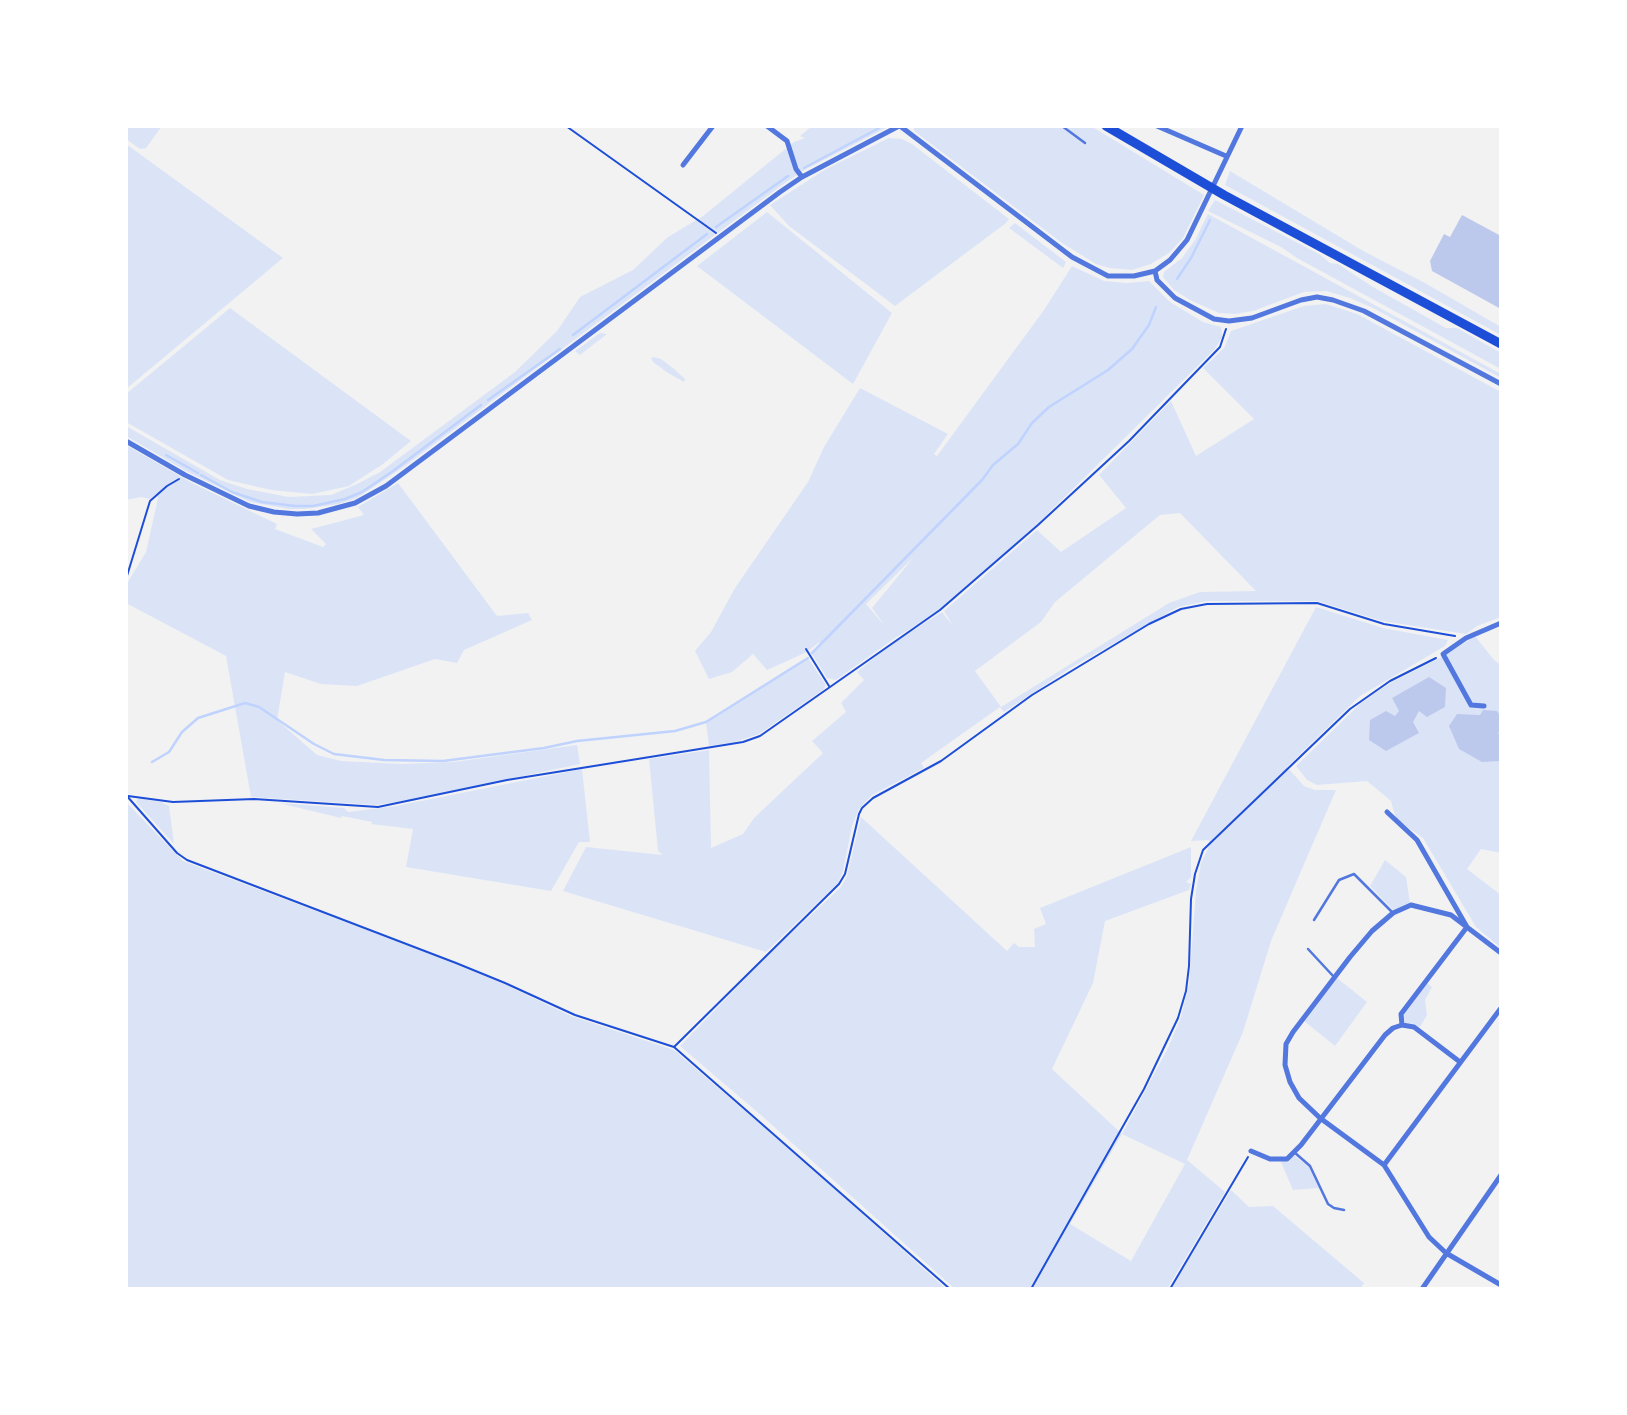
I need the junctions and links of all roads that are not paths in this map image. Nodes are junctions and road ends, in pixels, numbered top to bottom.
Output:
1 (713, 126) edge
2 (767, 126) edge
3 (900, 126) edge
4 (1062, 126) edge
5 (1107, 126) edge
6 (1157, 126) edge
7 (1242, 126) edge
8 (1085, 143) dead end
9 (1226, 156) junction
10 (683, 165) dead end
11 (802, 177) junction
12 (1155, 271) junction
13 (1501, 344) edge
14 (1501, 384) edge
15 (126, 441) edge
16 (1501, 623) edge
17 (1484, 706) dead end
18 (1387, 812) dead end
19 (1392, 913) junction
20 (1314, 920) dead end
21 (1467, 927) junction
22 (1308, 949) dead end
23 (1501, 953) edge
24 (1334, 977) junction
25 (1501, 1008) edge
26 (1402, 1025) junction
27 (1461, 1062) junction
28 (1320, 1118) junction
29 (1251, 1151) road end
30 (1294, 1152) junction
31 (1384, 1165) junction
32 (1501, 1175) edge
33 (1345, 1210) dead end
34 (1446, 1253) junction
35 (1501, 1285) edge
36 (1422, 1289) edge

1 - 10 street
2 - 11 street
3 - 11 street
3 - 12 street
4 - 8 lane
5 - 13 highway
6 - 9 street
7 - 9 street
9 - 12 street
11 - 15 street
12 - 14 street
16 - 17 street
18 - 21 street
19 - 20 lane
19 - 21 street
19 - 24 street
21 - 23 street
21 - 26 street
22 - 24 lane
24 - 28 street
25 - 27 street
26 - 27 street
26 - 28 street
27 - 31 street
28 - 30 street
28 - 31 street
29 - 30 street
30 - 33 lane
31 - 34 street
32 - 34 street
34 - 35 street
34 - 36 street

